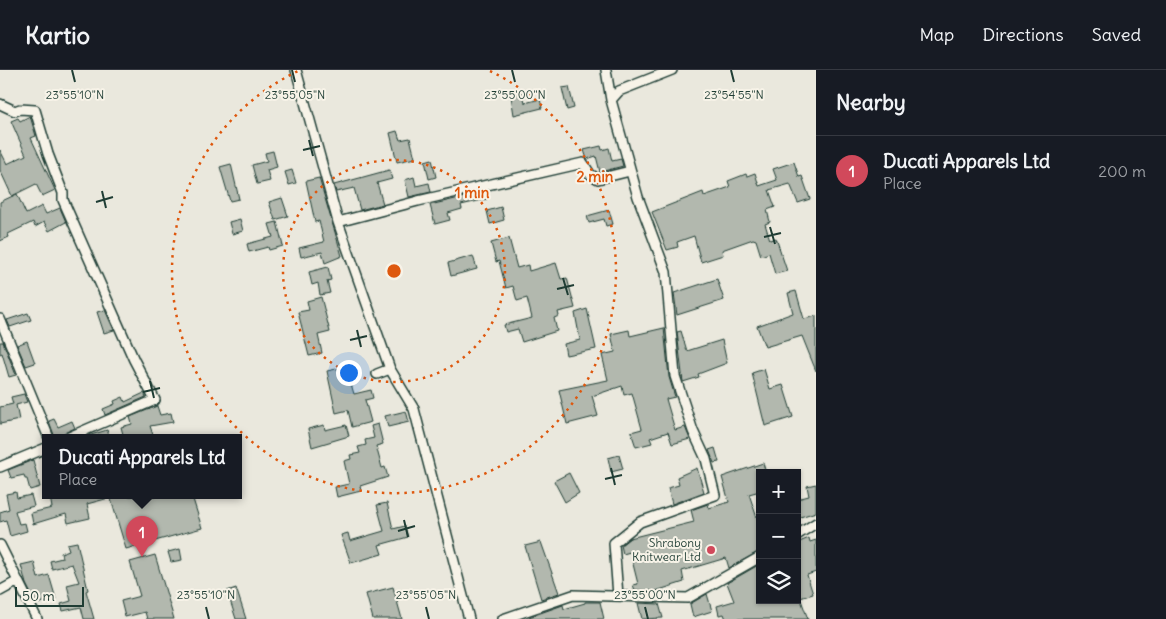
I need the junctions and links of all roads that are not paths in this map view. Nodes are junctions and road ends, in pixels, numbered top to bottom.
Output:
1 (296, 70) edge
2 (606, 70) edge
3 (672, 70) edge
4 (611, 100) junction
5 (0, 104) edge
6 (630, 171) junction
7 (338, 222) junction
8 (0, 319) edge
9 (390, 369) junction
10 (377, 374) dead end
11 (46, 434) edge
12 (77, 434) edge
13 (42, 450) edge
14 (0, 468) edge
15 (816, 524) edge
16 (801, 533) edge
17 (0, 545) edge
18 (756, 559) edge
19 (18, 581) junction
20 (0, 591) edge
21 (618, 596) junction
22 (37, 619) edge
23 (469, 619) edge
24 (503, 619) edge

1 - 7 street
2 - 4 street
3 - 4 street
4 - 6 street
5 - 12 street
6 - 7 street
6 - 21 street
7 - 9 street
8 - 11 street
9 - 10 street
9 - 23 street
13 - 14 street
15 - 16 street
17 - 19 street
18 - 21 street
19 - 20 street
19 - 22 street
21 - 24 street

